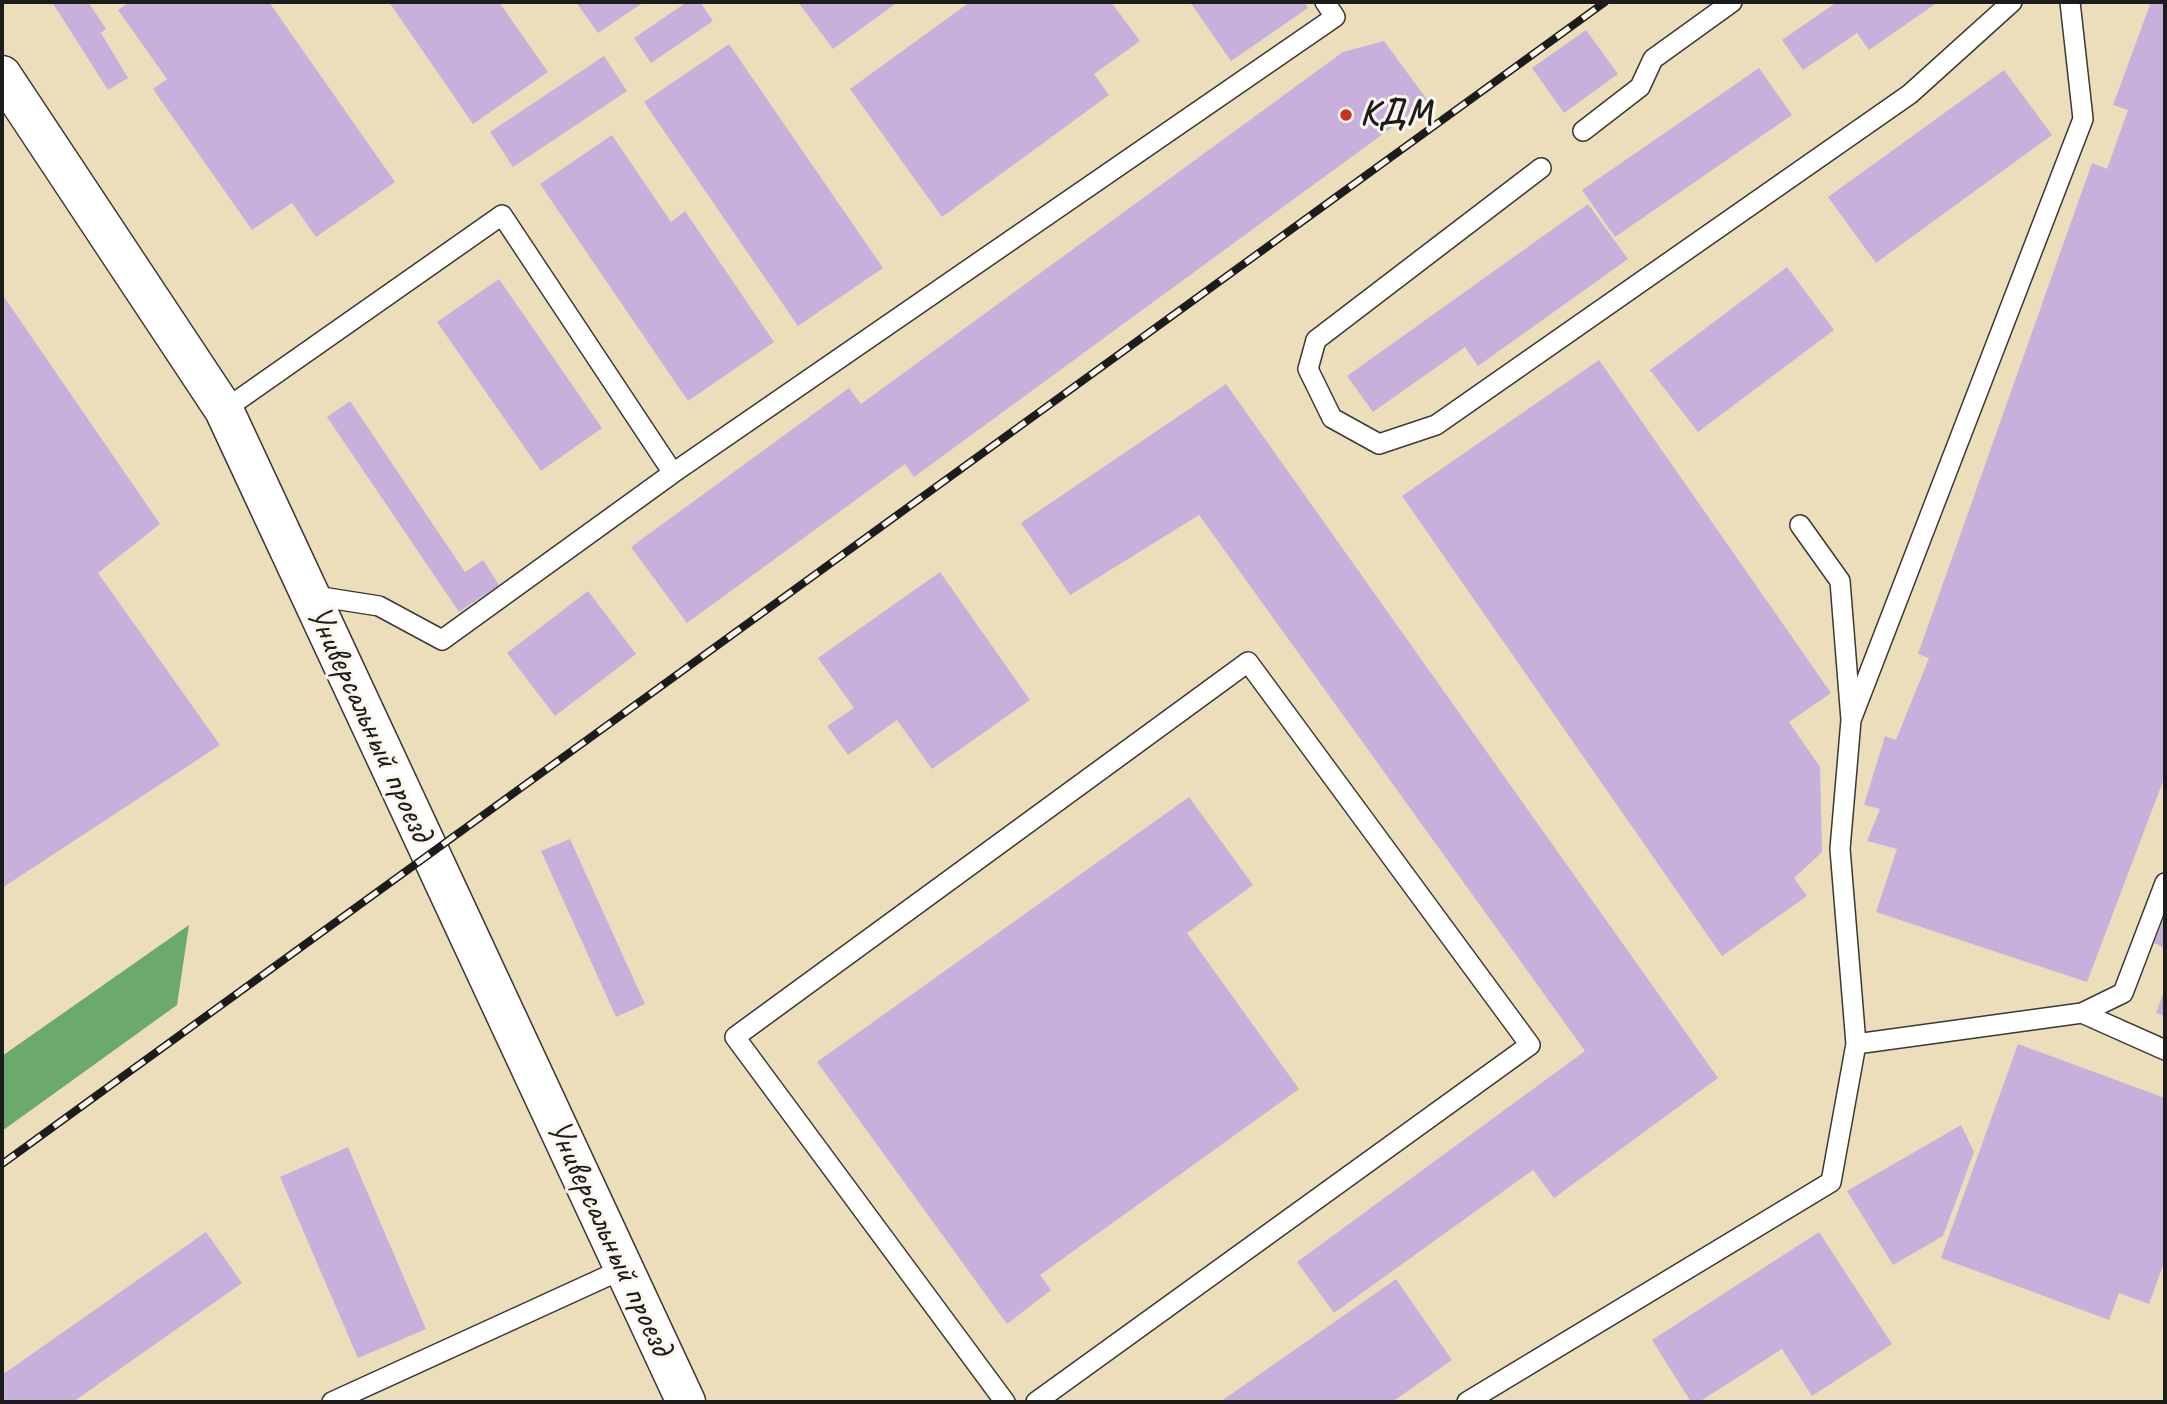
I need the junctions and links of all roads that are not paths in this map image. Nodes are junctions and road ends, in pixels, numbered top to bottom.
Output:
1 (1325, 2) edge
2 (1732, 2) edge
3 (2011, 2) edge
4 (2070, 2) edge
5 (2, 75) edge
6 (1583, 131) dead end
7 (1541, 168) dead end
8 (224, 410) junction
9 (673, 473) junction
10 (1800, 525) dead end
11 (309, 595) junction
12 (1851, 720) junction
13 (2165, 883) edge
14 (2082, 1013) junction
15 (1856, 1044) junction
16 (2165, 1050) edge
17 (623, 1269) junction
18 (332, 1402) edge
19 (686, 1402) edge
20 (1005, 1402) edge
21 (1036, 1402) edge
22 (1466, 1402) edge

1 - 9 lane
2 - 6 lane
3 - 7 lane
4 - 12 lane
5 - 8 street, Универсальный проезд
8 - 9 lane
8 - 11 street, Универсальный проезд
9 - 11 lane
10 - 12 lane
11 - 17 street, Универсальный проезд
12 - 15 lane
13 - 14 lane
14 - 15 lane
14 - 16 lane
15 - 22 lane
17 - 18 lane
17 - 19 street, Универсальный проезд
20 - 21 lane

